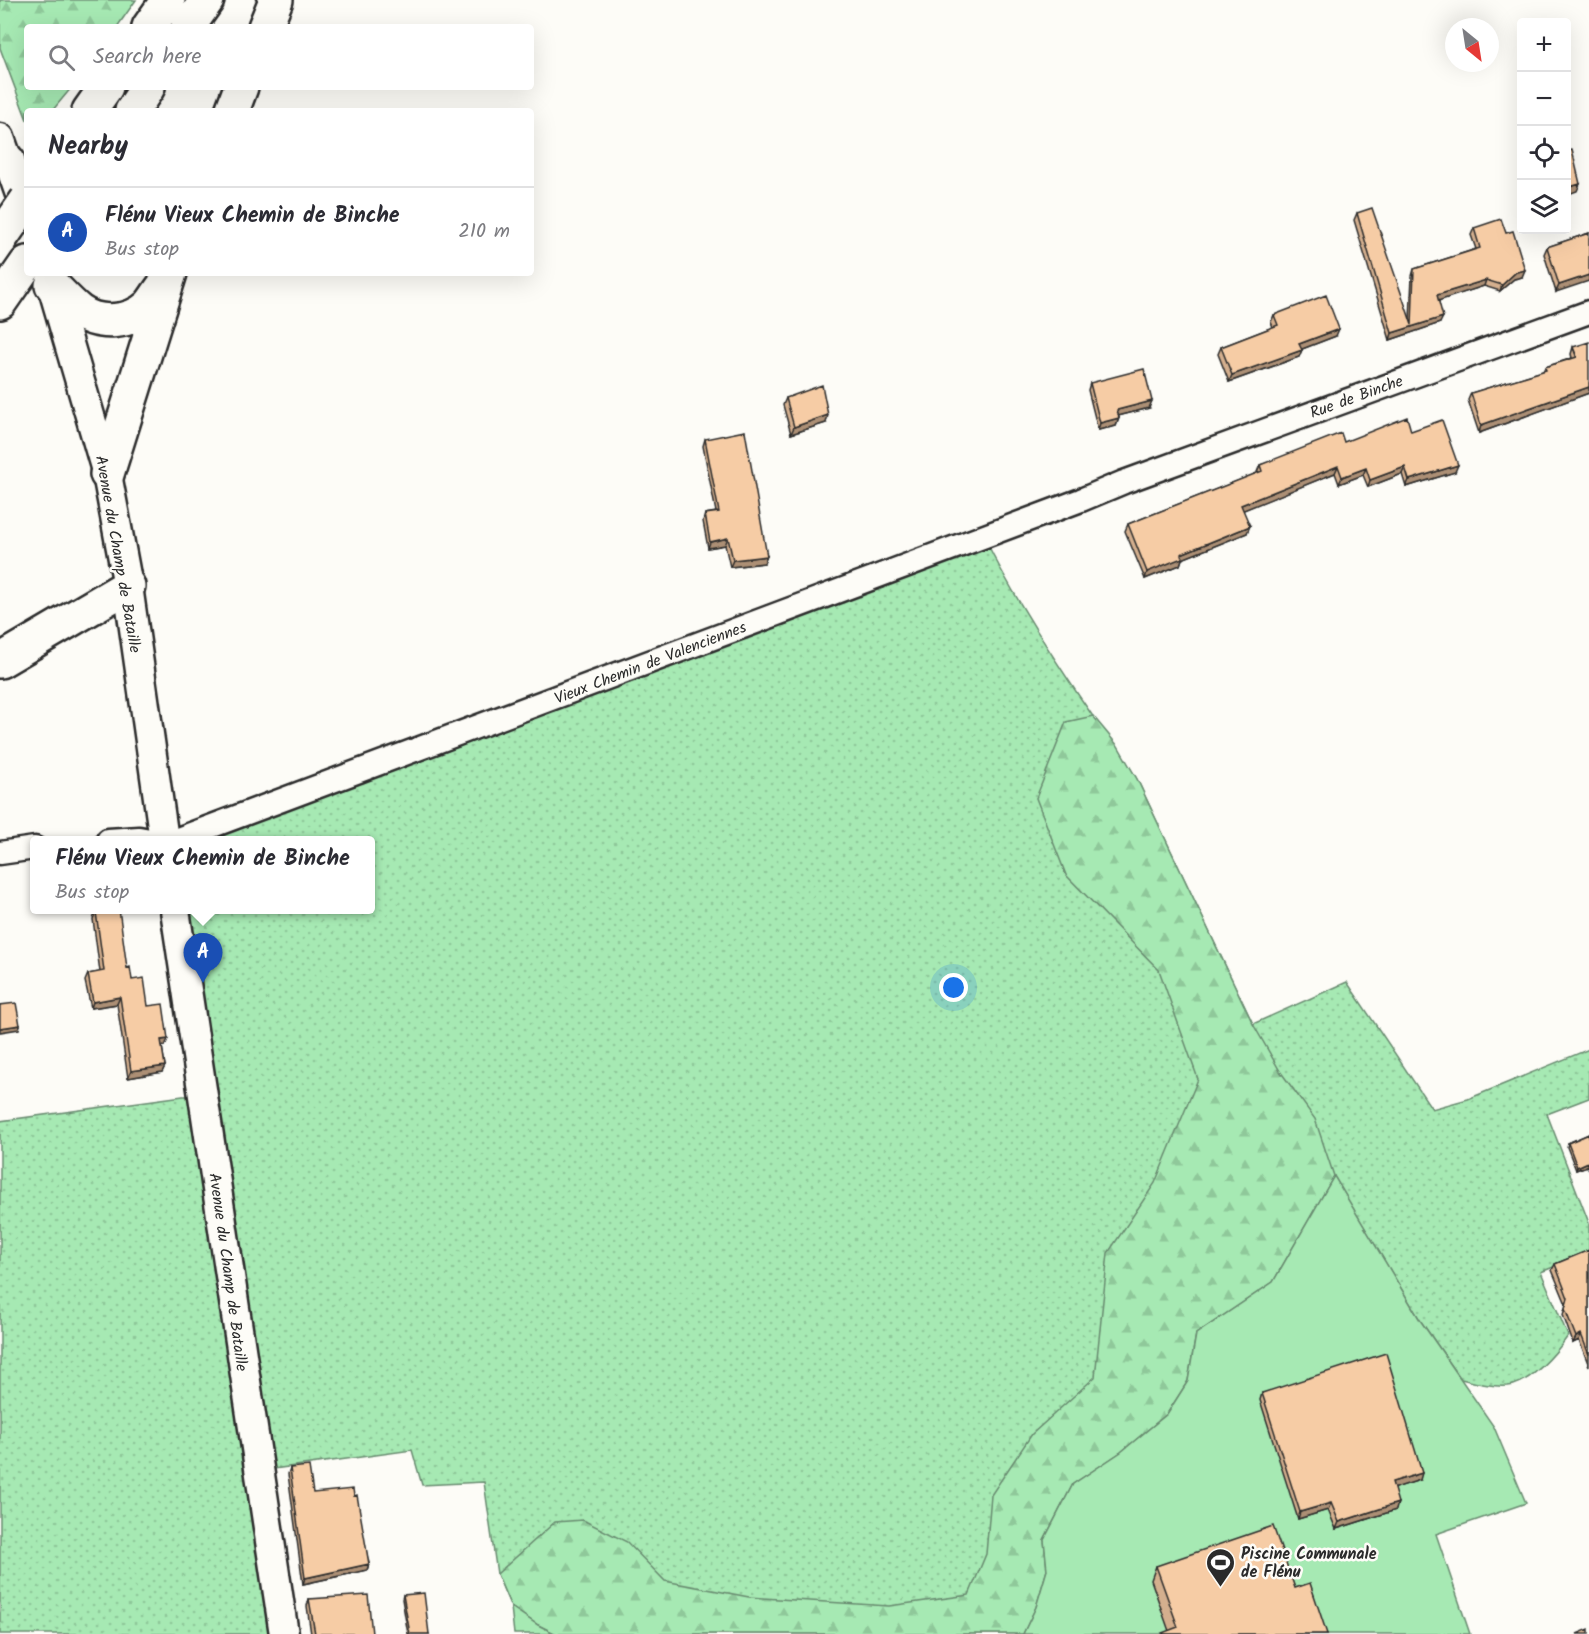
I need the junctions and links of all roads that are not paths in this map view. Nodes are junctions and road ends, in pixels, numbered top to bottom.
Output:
1 (168, 0) edge
2 (207, 0) edge
3 (276, 0) edge
4 (151, 24) edge
5 (190, 24) edge
6 (266, 24) edge
7 (104, 90) edge
8 (146, 90) edge
9 (240, 90) edge
10 (91, 108) edge
11 (134, 108) edge
12 (233, 108) edge
13 (3, 151) edge
14 (24, 204) edge
15 (24, 206) edge
16 (0, 239) edge
17 (24, 267) edge
18 (168, 278) edge
19 (50, 279) edge
20 (0, 302) edge
21 (1589, 312) edge
22 (107, 474) junction
23 (1124, 482) joint
24 (128, 586) junction
25 (0, 661) edge
26 (163, 836) edge
27 (186, 836) edge
28 (30, 849) edge
29 (0, 853) edge
30 (176, 914) edge
31 (284, 1634) edge

1 - 4 highway
2 - 5 highway
3 - 6 highway
7 - 10 highway
8 - 11 highway
9 - 12 highway
13 - 15 street
14 - 16 highway, bridge
17 - 20 highway
18 - 19 highway
18 - 22 highway
19 - 22 street, Avenue du Champ de Bataille
21 - 23 street, Rue de Binche
22 - 24 street, Avenue du Champ de Bataille
23 - 27 street, Vieux Chemin de Valenciennes
24 - 25 highway
24 - 26 street, Avenue du Champ de Bataille
28 - 29 street
30 - 31 street, Avenue du Champ de Bataille

